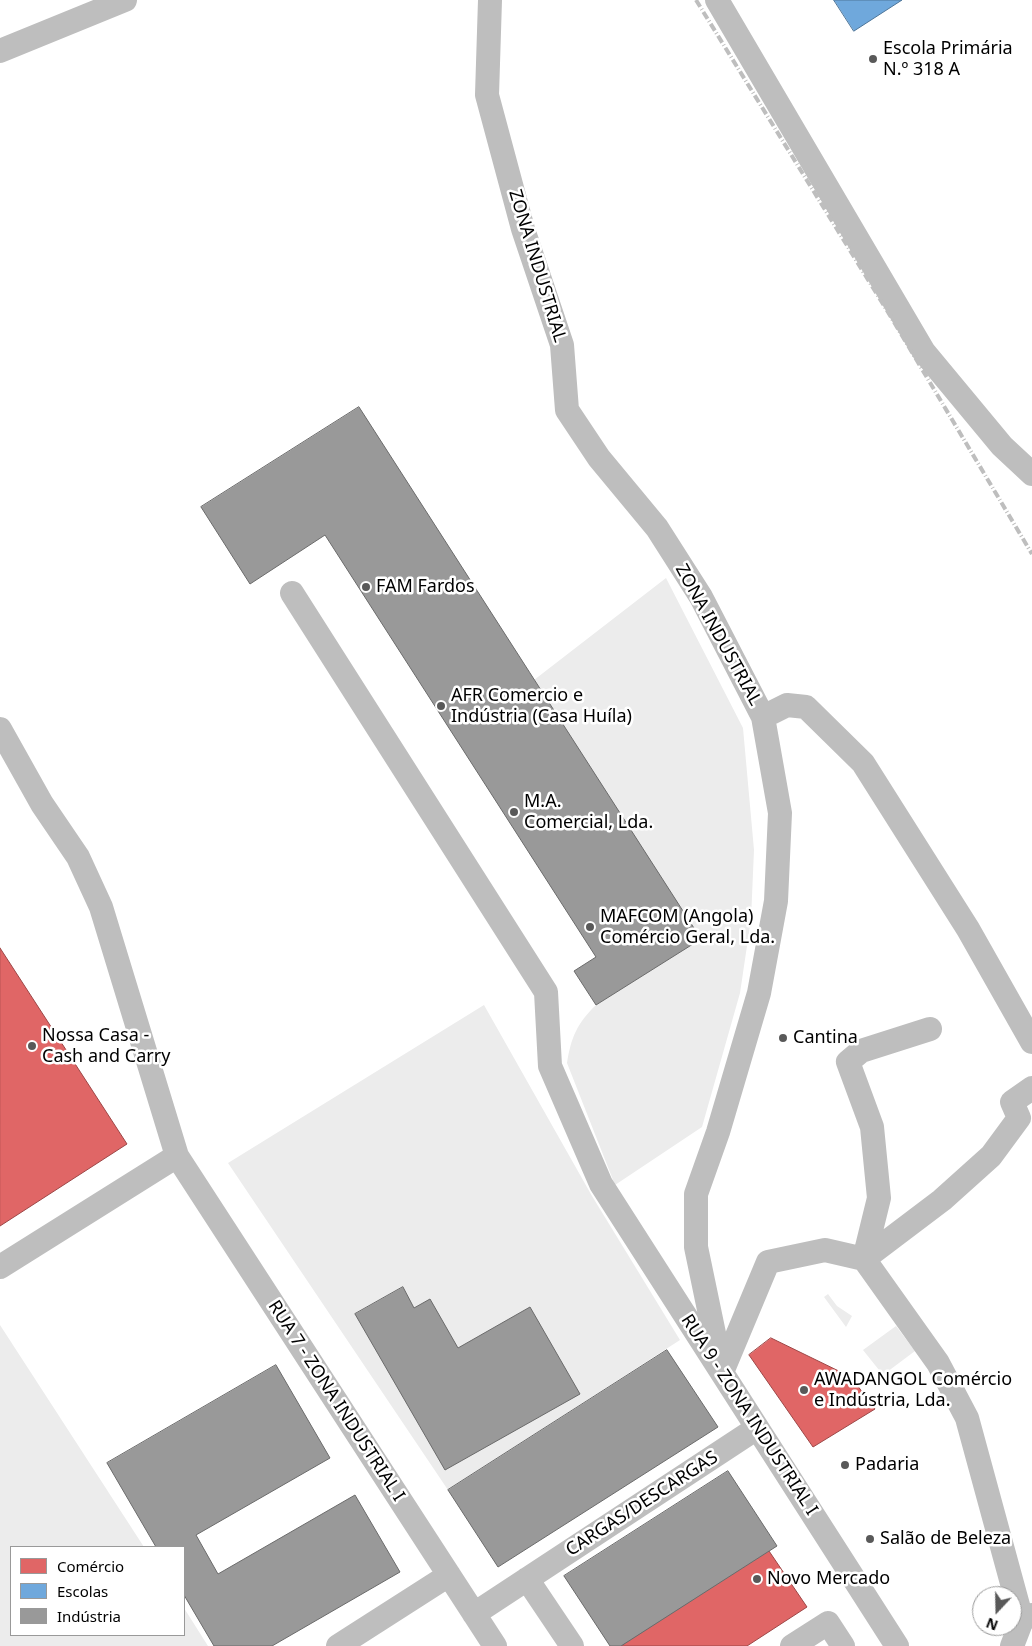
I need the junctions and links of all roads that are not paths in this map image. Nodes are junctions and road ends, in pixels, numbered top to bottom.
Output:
1 (125, 0) edge
2 (490, 0) edge
3 (717, 0) edge
4 (0, 51) edge
5 (1032, 474) edge
6 (292, 593) dead end
7 (763, 717) junction
8 (0, 729) edge
9 (930, 1028) dead end
10 (1032, 1042) edge
11 (1032, 1088) edge
12 (177, 1156) junction
13 (864, 1259) junction
14 (0, 1267) edge
15 (722, 1372) junction
16 (757, 1428) junction
17 (449, 1575) junction
18 (527, 1579) junction
19 (474, 1614) junction
20 (1027, 1618) edge
21 (338, 1646) edge
22 (495, 1646) edge
23 (572, 1646) edge
24 (792, 1646) edge
25 (843, 1646) edge
26 (897, 1646) edge
27 (1012, 1646) edge

1 - 4 street
2 - 7 street, ZONA INDUSTRIAL
3 - 5 street
6 - 15 street, RUA 9 - ZONA INDUSTRIAL I
7 - 10 street
7 - 15 street, ZONA INDUSTRIAL
8 - 12 street, RUA 7 - ZONA INDUSTRIAL I
9 - 13 street
11 - 13 street
12 - 14 street
12 - 17 street, RUA 7 - ZONA INDUSTRIAL I
13 - 15 street
13 - 20 street
15 - 16 street, RUA 9 - ZONA INDUSTRIAL I
16 - 18 street, CARGAS/DESCARGAS
16 - 26 street, RUA 9 - ZONA INDUSTRIAL I
17 - 19 street, RUA 7 - ZONA INDUSTRIAL I
17 - 21 street
18 - 19 street, CARGAS/DESCARGAS
18 - 23 street
19 - 22 street, RUA 7 - ZONA INDUSTRIAL I
20 - 27 street
24 - 25 street

